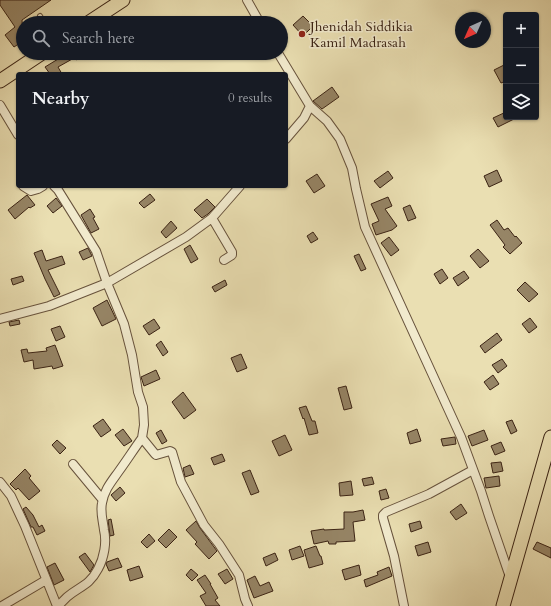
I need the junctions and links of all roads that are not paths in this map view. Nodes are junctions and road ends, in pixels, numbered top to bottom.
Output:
1 (123, 0) edge
2 (247, 0) edge
3 (99, 16) edge
4 (256, 16) edge
5 (32, 60) edge
6 (282, 60) edge
7 (0, 81) edge
8 (0, 105) edge
9 (310, 106) junction
10 (16, 132) edge
11 (288, 137) edge
12 (27, 188) edge
13 (39, 188) edge
14 (56, 188) edge
15 (238, 188) edge
16 (212, 218) junction
17 (224, 260) dead end
18 (107, 283) junction
19 (0, 319) edge
20 (551, 437) edge
21 (142, 438) junction
22 (73, 464) dead end
23 (473, 470) junction
24 (0, 482) edge
25 (102, 499) junction
26 (511, 579) junction
27 (46, 580) junction
28 (2, 606) edge
29 (58, 606) edge
30 (248, 606) edge
31 (404, 606) edge
32 (503, 606) edge

1 - 3 highway
2 - 4 street
5 - 7 highway
6 - 9 street
8 - 10 street
9 - 11 street
9 - 23 street
12 - 13 street
14 - 18 street
15 - 16 street
16 - 17 street
16 - 18 street
18 - 19 street
18 - 21 street
20 - 26 highway
21 - 25 street
21 - 30 street
22 - 25 street
23 - 26 street
23 - 31 street
24 - 27 street
25 - 29 street
26 - 32 highway
27 - 28 street
27 - 29 street

